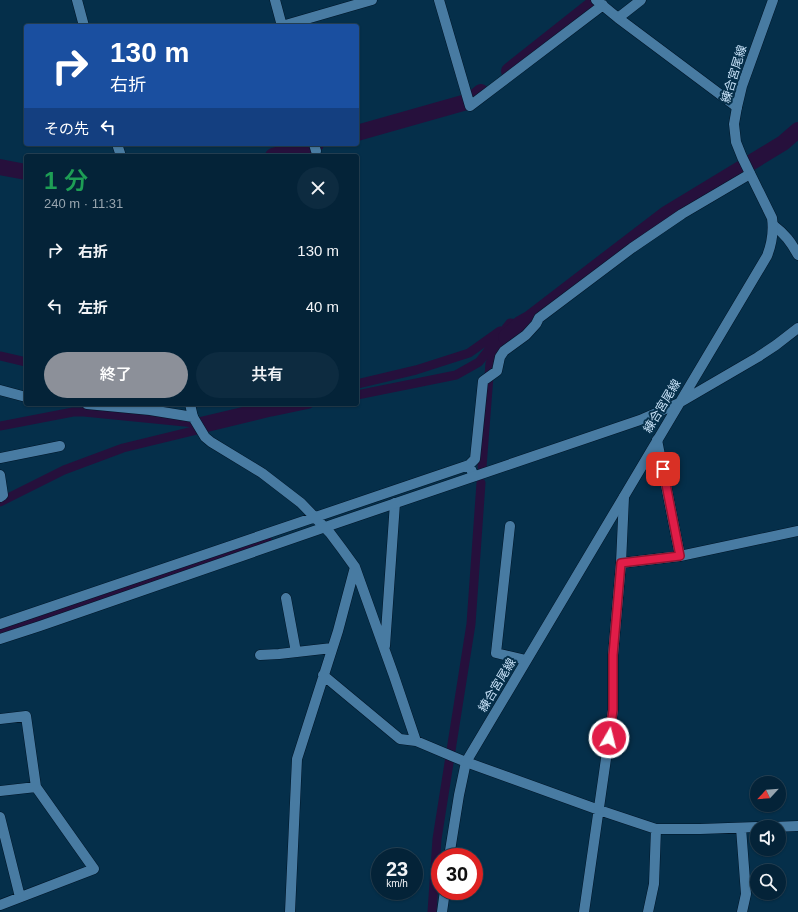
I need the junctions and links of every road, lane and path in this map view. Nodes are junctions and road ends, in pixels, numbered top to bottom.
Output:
1 (76, 0) edge
2 (275, 0) edge
3 (372, 0) edge
4 (439, 0) edge
5 (641, 0) edge
6 (773, 0) edge
7 (599, 3) edge
8 (618, 18) junction
9 (83, 24) edge
10 (281, 24) edge
11 (289, 24) edge
12 (736, 107) junction
13 (750, 174) junction
14 (773, 225) junction
15 (798, 255) edge
16 (798, 328) edge
17 (0, 390) edge
18 (24, 396) edge
19 (680, 403) junction
20 (108, 406) edge
21 (191, 406) edge
22 (194, 419) junction
23 (657, 440) junction
24 (60, 446) dead end
25 (0, 458) edge
26 (469, 465) junction
27 (0, 474) edge
28 (474, 476) junction
29 (0, 497) edge
30 (624, 497) junction
31 (395, 503) junction
32 (315, 518) junction
33 (510, 526) dead end
34 (324, 527) junction
35 (798, 531) edge
36 (680, 556) junction
37 (621, 563) junction
38 (355, 567) junction
39 (286, 598) dead end
40 (0, 624) edge
41 (0, 639) edge
42 (332, 648) junction
43 (384, 650) junction
44 (296, 652) junction
45 (260, 655) dead end
46 (526, 660) junction
47 (324, 675) junction
48 (0, 719) edge
49 (416, 742) junction
50 (466, 762) junction
51 (36, 787) junction
52 (0, 791) edge
53 (599, 810) junction
54 (0, 817) edge
55 (786, 826) edge
56 (798, 826) edge
57 (750, 827) edge
58 (741, 828) junction
59 (656, 829) junction
60 (450, 848) edge
61 (20, 897) junction
62 (444, 900) edge
63 (0, 905) edge
64 (290, 912) edge
65 (442, 912) edge
66 (584, 912) edge
67 (648, 912) edge
68 (742, 912) edge

1 - 9 street
2 - 10 street
3 - 11 street
4 - 7 street
5 - 8 street
6 - 12 street, 練合宮尾線
7 - 8 street
8 - 12 street
12 - 13 street, 練合宮尾線
13 - 14 street, 練合宮尾線
13 - 26 street
14 - 15 street
14 - 19 street, 練合宮尾線
16 - 19 street
17 - 18 street
19 - 23 street, 練合宮尾線
19 - 28 street
20 - 22 street
21 - 22 street
22 - 32 street
23 - 30 street, 練合宮尾線
23 - 36 street
24 - 25 street
26 - 28 street
26 - 32 street
27 - 29 street
28 - 31 street
30 - 37 street
30 - 46 street, 練合宮尾線
31 - 34 street
31 - 43 street
32 - 34 street
32 - 40 street
33 - 46 street
34 - 38 street
34 - 41 street
35 - 36 street
36 - 37 street
37 - 53 street
38 - 42 street
38 - 43 street
39 - 44 street
42 - 44 street
42 - 47 street
43 - 49 street
44 - 45 street
46 - 50 street, 練合宮尾線
47 - 49 street
47 - 64 street
48 - 51 street
49 - 50 street
50 - 53 street
50 - 60 street, 練合宮尾線
51 - 52 street
51 - 61 street
53 - 59 street
53 - 66 street
54 - 61 street
55 - 56 street
57 - 58 street
58 - 59 street
58 - 68 street
59 - 67 street
61 - 63 street
62 - 65 street

